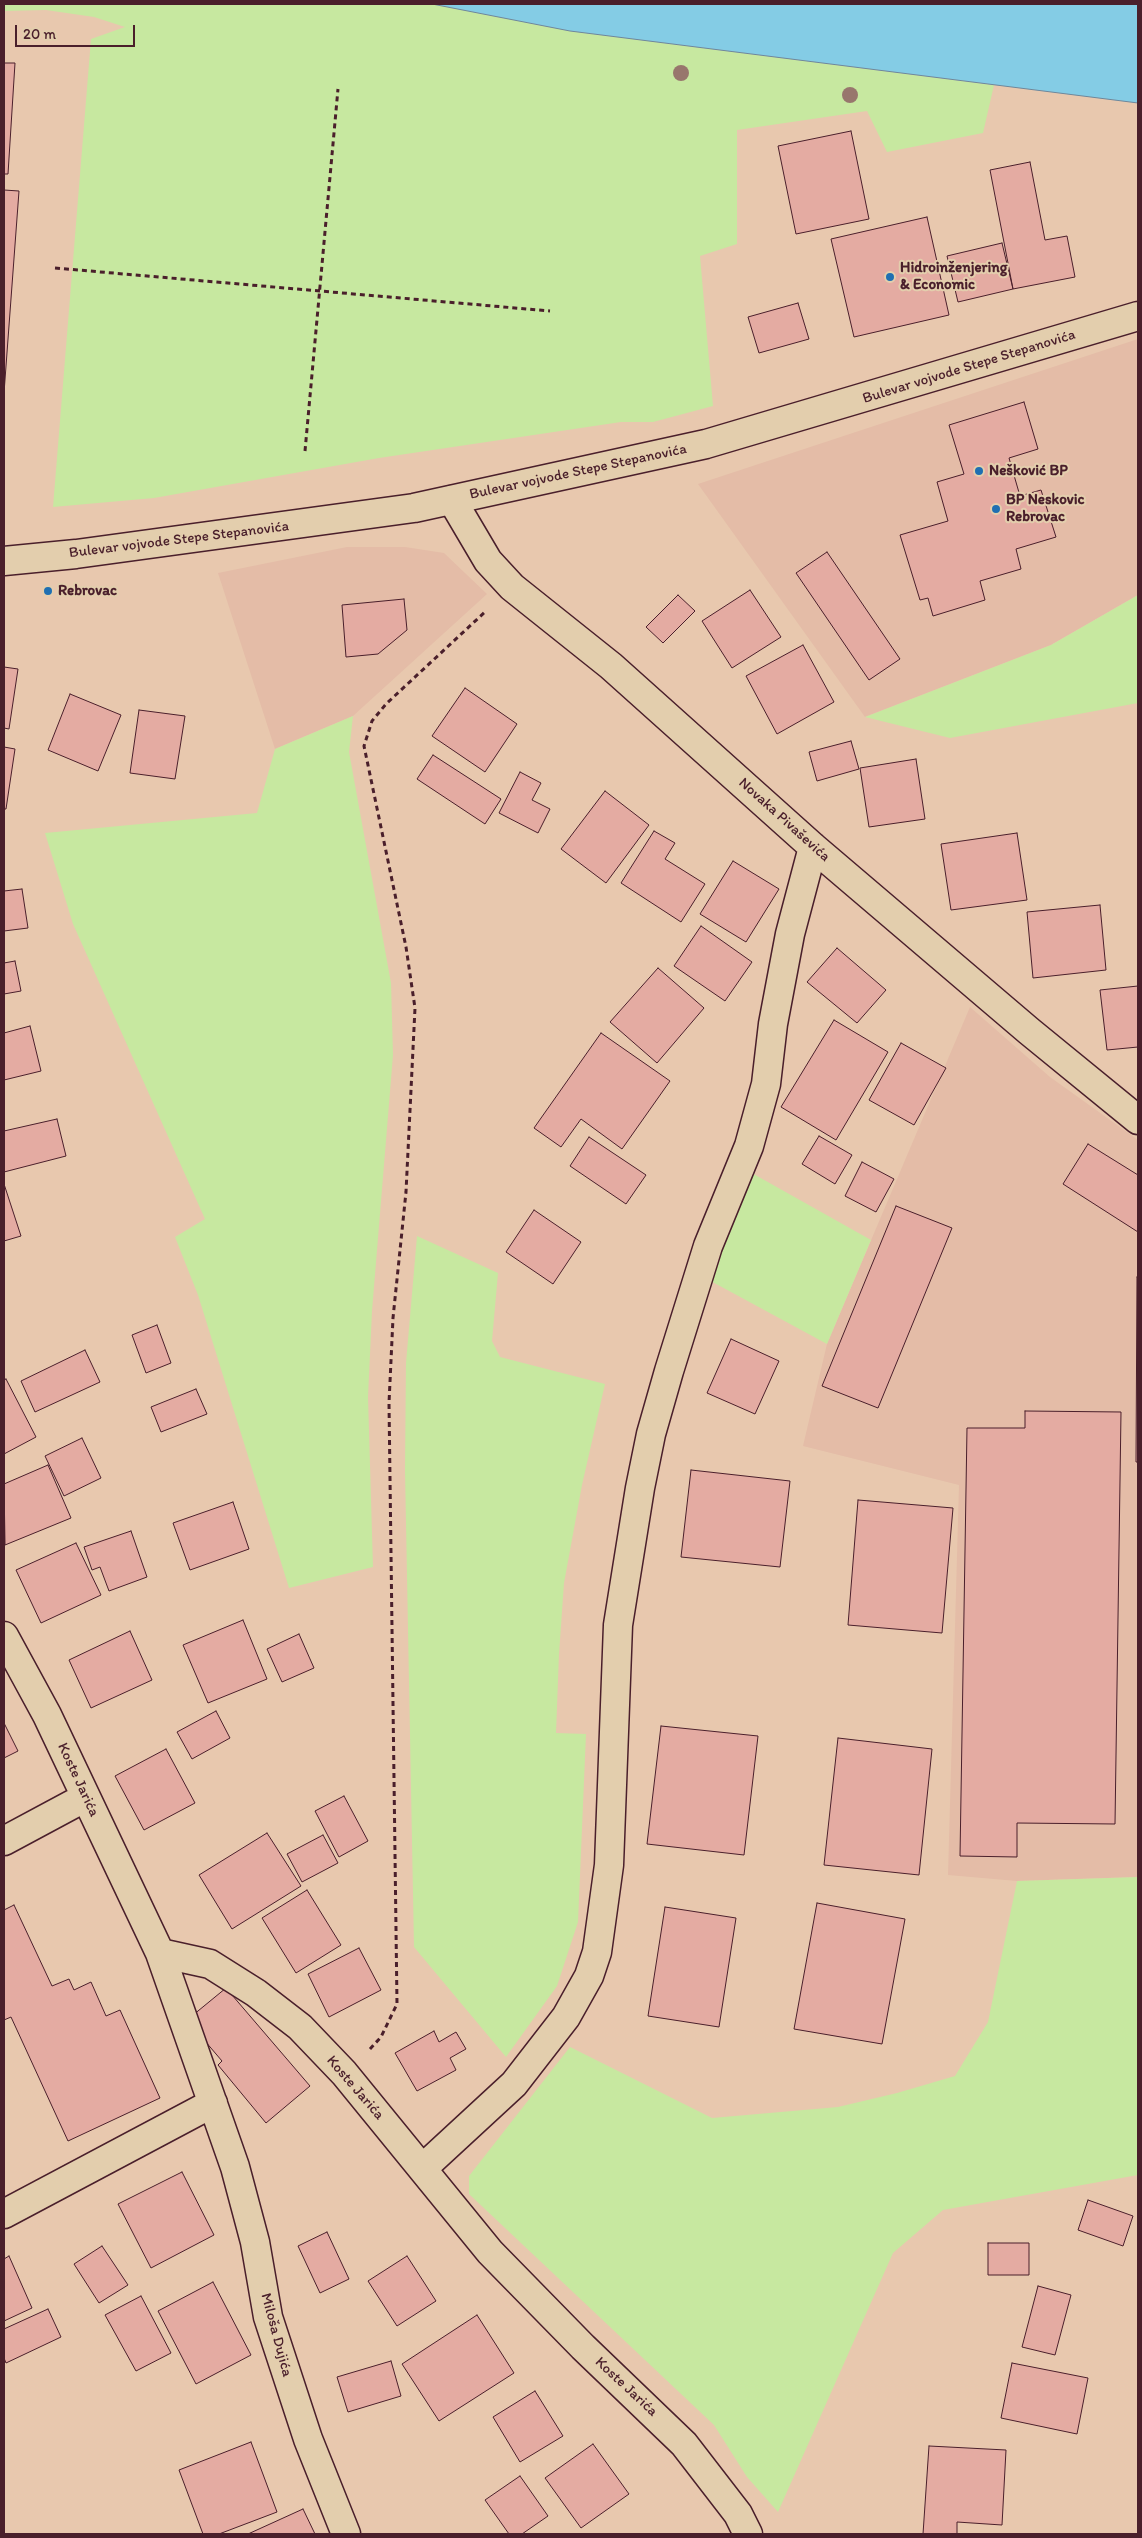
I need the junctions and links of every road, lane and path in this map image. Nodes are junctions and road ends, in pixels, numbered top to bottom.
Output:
1 (338, 89) dead end
2 (55, 268) dead end
3 (320, 291) junction
4 (550, 311) dead end
5 (1138, 316) edge
6 (305, 451) dead end
7 (452, 500) junction
8 (4, 561) edge
9 (512, 587) junction
10 (814, 847) junction
11 (1138, 1120) edge
12 (4, 1636) edge
13 (86, 1797) junction
14 (4, 1841) edge
15 (160, 1953) junction
16 (344, 2073) junction
17 (213, 2103) junction
18 (423, 2168) junction
19 (4, 2214) edge
20 (346, 2534) edge
21 (748, 2534) edge

1 - 3 path
2 - 3 path
3 - 4 path
3 - 6 path
5 - 7 street, Bulevar vojvode Stepe Stepanovića
7 - 8 street, Bulevar vojvode Stepe Stepanovića
7 - 9 street, Novaka Pivaševića
9 - 10 street, Novaka Pivaševića
9 - 16 path
10 - 11 street, Novaka Pivaševića
10 - 18 street
12 - 13 street, Koste Jarića
13 - 14 street
13 - 15 street, Koste Jarića
15 - 16 street, Koste Jarića
15 - 17 street, Miloša Dujića
16 - 18 street, Koste Jarića
17 - 19 street
17 - 20 street, Miloša Dujića
18 - 21 street, Koste Jarića

